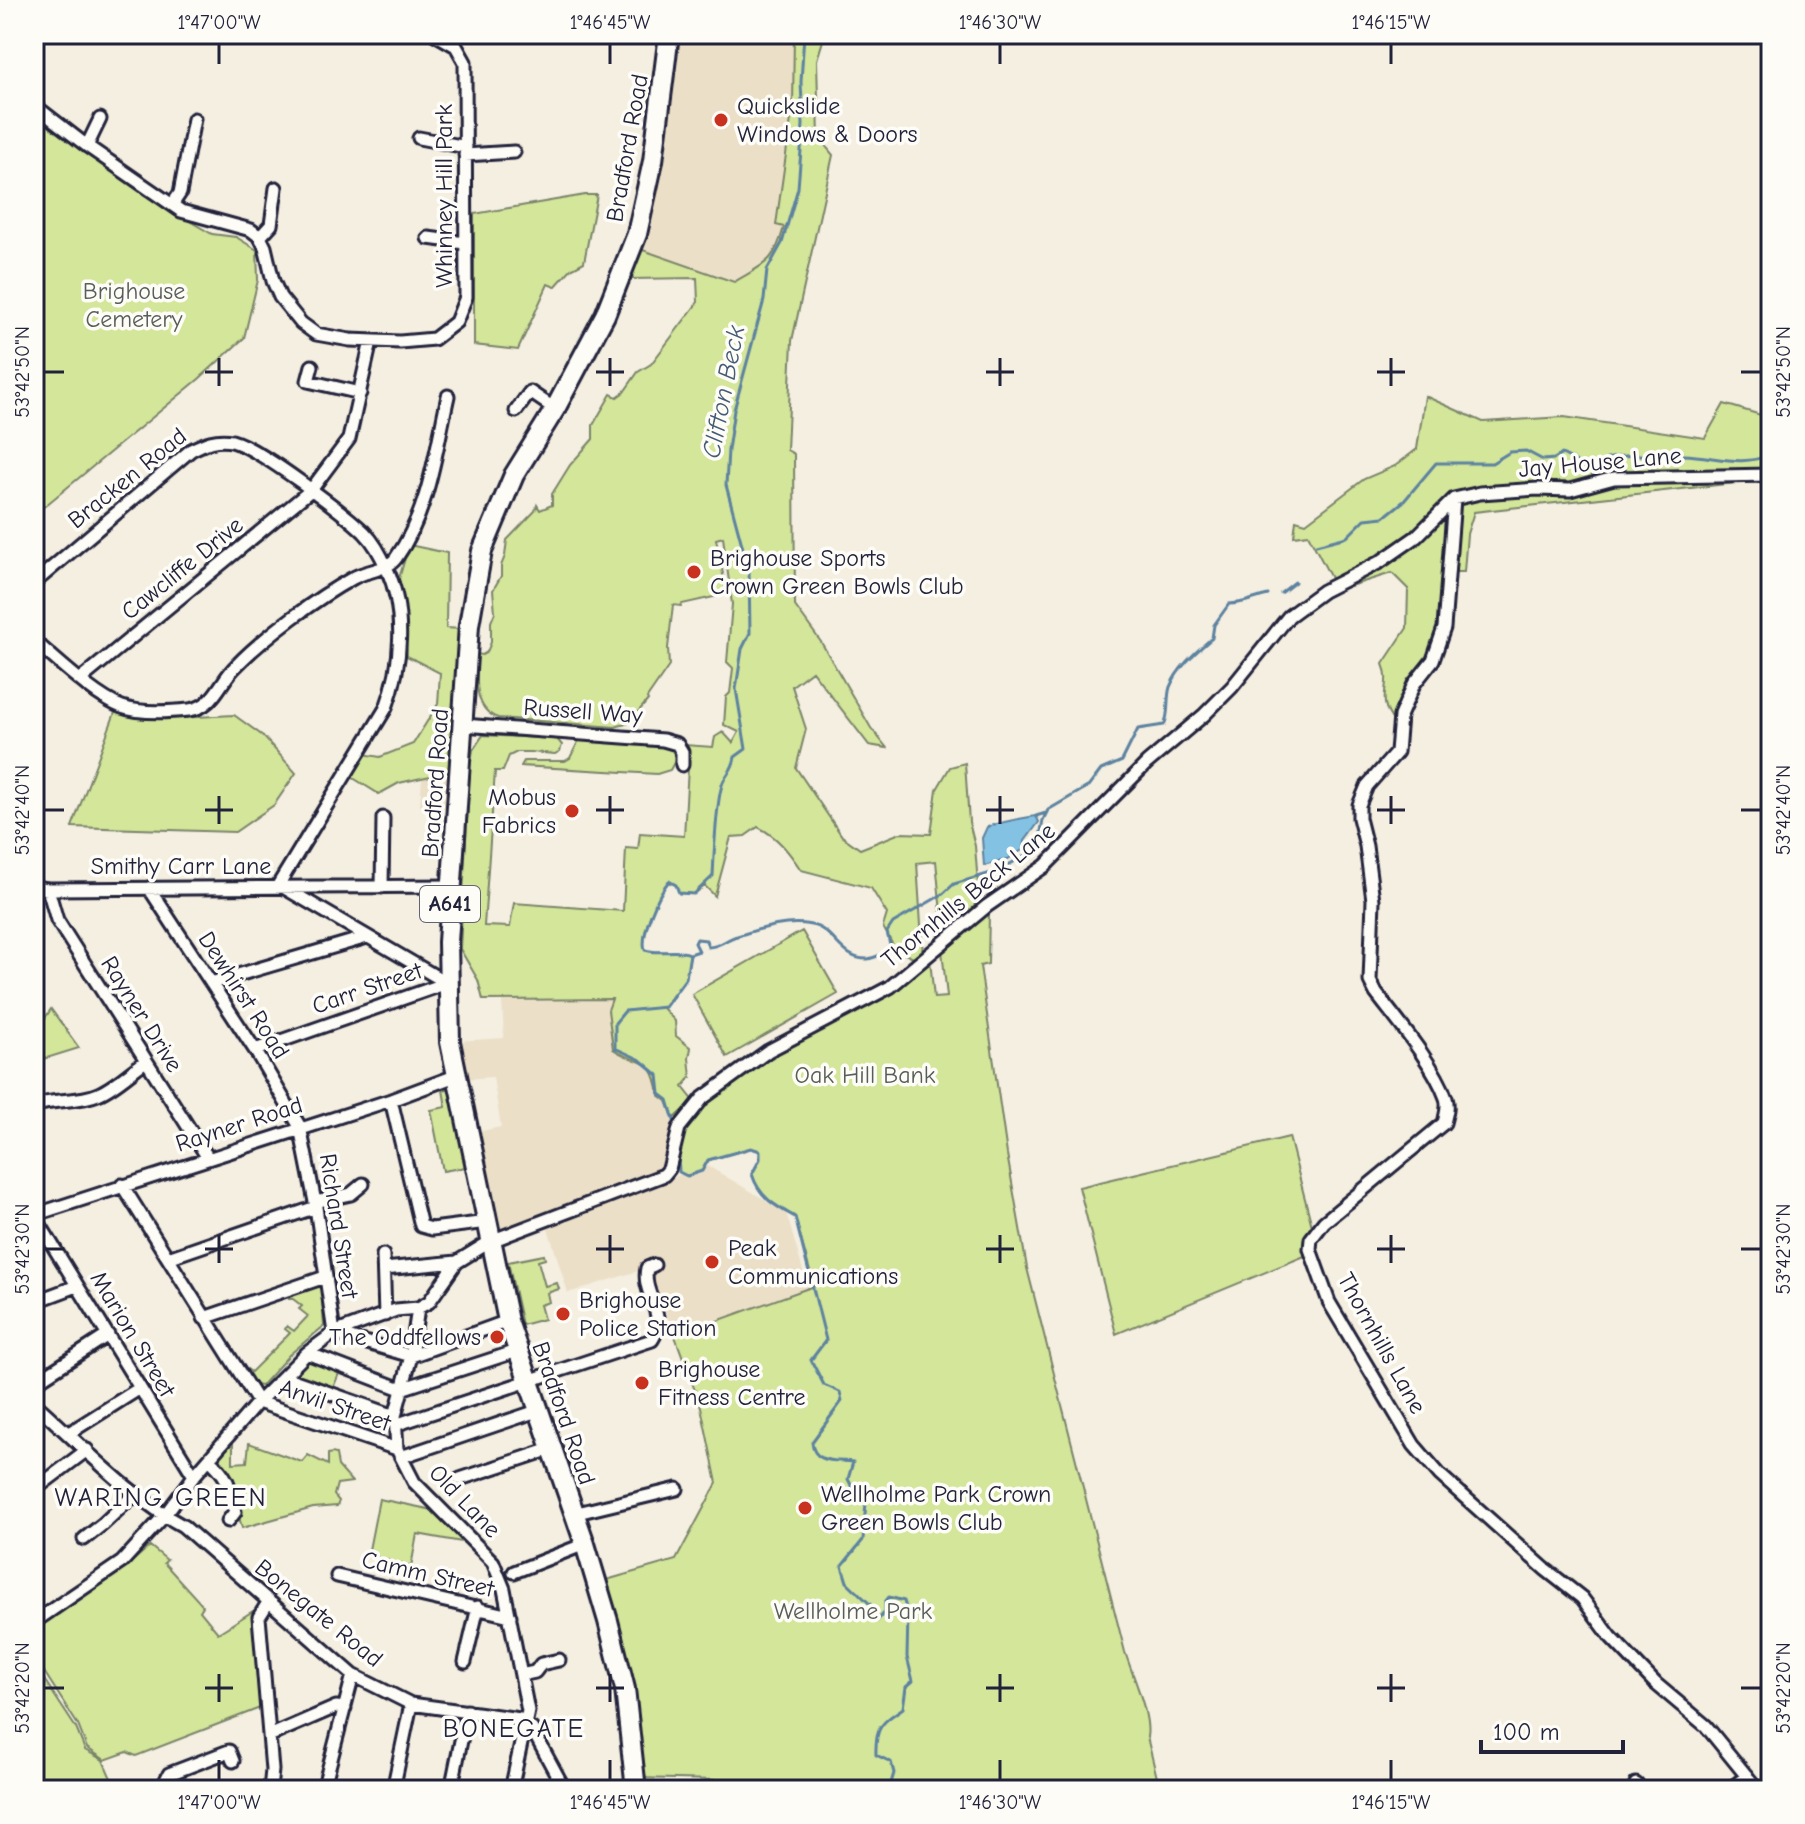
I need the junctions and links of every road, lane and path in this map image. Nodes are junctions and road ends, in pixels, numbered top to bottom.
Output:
1 (435, 34) edge
2 (669, 34) edge
3 (34, 105) edge
4 (100, 119) dead end
5 (194, 119) dead end
6 (419, 138) dead end
7 (87, 146) junction
8 (466, 151) junction
9 (514, 152) dead end
10 (276, 188) dead end
11 (172, 205) junction
12 (260, 237) junction
13 (428, 238) dead end
14 (465, 243) junction
15 (371, 341) junction
16 (312, 366) dead end
17 (360, 393) junction
18 (448, 396) dead end
19 (555, 409) junction
20 (516, 411) dead end
21 (1771, 475) edge
22 (311, 490) junction
23 (1454, 499) junction
24 (386, 566) junction
25 (34, 583) edge
26 (34, 641) edge
27 (81, 679) junction
28 (463, 725) junction
29 (682, 765) dead end
30 (383, 818) dead end
31 (451, 886) junction
32 (34, 887) edge
33 (280, 887) junction
34 (382, 887) junction
35 (149, 888) junction
36 (48, 889) junction
37 (367, 937) junction
38 (211, 983) junction
39 (447, 983) junction
40 (255, 1050) junction
41 (146, 1061) junction
42 (458, 1075) junction
43 (391, 1100) junction
44 (34, 1106) edge
45 (300, 1127) junction
46 (208, 1158) junction
47 (363, 1184) dead end
48 (122, 1185) junction
49 (315, 1205) junction
50 (34, 1215) edge
51 (487, 1222) junction
52 (491, 1241) junction
53 (383, 1255) dead end
54 (168, 1258) junction
55 (457, 1262) junction
56 (654, 1265) dead end
57 (384, 1269) junction
58 (325, 1277) junction
59 (77, 1286) junction
60 (34, 1302) edge
61 (418, 1308) junction
62 (385, 1315) junction
63 (204, 1318) junction
64 (508, 1321) junction
65 (334, 1333) junction
66 (108, 1335) junction
67 (517, 1351) junction
68 (307, 1353) junction
69 (411, 1356) junction
70 (284, 1377) junction
71 (528, 1382) junction
72 (34, 1383) edge
73 (140, 1388) junction
74 (401, 1389) junction
75 (258, 1402) junction
76 (36, 1409) edge
77 (537, 1411) junction
78 (395, 1420) junction
79 (69, 1433) junction
80 (551, 1449) junction
81 (87, 1450) junction
82 (399, 1453) junction
83 (209, 1459) junction
84 (194, 1476) junction
85 (460, 1479) dead end
86 (677, 1489) dead end
87 (34, 1490) edge
88 (136, 1493) junction
89 (573, 1514) junction
90 (164, 1516) junction
91 (228, 1521) dead end
92 (84, 1539) dead end
93 (585, 1544) junction
94 (514, 1572) dead end
95 (337, 1576) dead end
96 (269, 1601) junction
97 (478, 1607) junction
98 (510, 1616) junction
99 (34, 1622) edge
100 (559, 1660) dead end
101 (465, 1662) dead end
102 (353, 1675) junction
103 (521, 1675) junction
104 (411, 1704) junction
105 (345, 1708) junction
106 (467, 1711) junction
107 (526, 1724) junction
108 (269, 1736) junction
109 (229, 1752) dead end
110 (1747, 1776) junction
111 (161, 1790) edge
112 (270, 1790) edge
113 (323, 1790) edge
114 (393, 1790) edge
115 (451, 1790) edge
116 (511, 1790) edge
117 (565, 1790) edge
118 (636, 1790) edge
119 (1729, 1790) edge
120 (1758, 1790) edge

1 - 8 street, Whinney Hill Park
2 - 19 main road, Bradford Road / A641
3 - 7 street
4 - 7 street
5 - 11 street
6 - 8 street
7 - 11 street
8 - 9 street
8 - 14 street, Whinney Hill Park
10 - 12 street
11 - 12 street
12 - 15 street, Whinney Hill Park
13 - 14 street
14 - 15 street, Whinney Hill Park
15 - 17 street, Cawcliffe Drive
16 - 17 street
17 - 22 street, Cawcliffe Drive
18 - 24 street
19 - 20 street
19 - 28 main road, Bradford Road / A641
21 - 23 street, Jay House Lane
22 - 24 street, Bracken Road
22 - 25 street, Bracken Road
22 - 27 street, Cawcliffe Drive
23 - 52 street, Thornhills Beck Lane
23 - 110 street, Thornhills Lane
24 - 27 street
24 - 33 street, Bracken Road
26 - 27 street
28 - 29 street, Russell Way
28 - 31 main road, Bradford Road / A641
30 - 34 street
31 - 34 street
31 - 39 main road, Bradford Road / A641
32 - 36 street, Smithy Carr Lane
33 - 34 street
33 - 35 street, Smithy Carr Lane
33 - 37 street, Smithy Carr Lane
35 - 36 street, Smithy Carr Lane
35 - 38 street, Dewhirst Road
36 - 41 street, Rayner Drive
37 - 38 street
37 - 39 street, Smithy Carr Lane
38 - 40 street, Dewhirst Road
39 - 40 street, Carr Street
39 - 42 main road, Bradford Road / A641
40 - 45 street, Dewhirst Road
41 - 44 street
41 - 46 street, Rayner Drive
42 - 43 street, Rayner Road
42 - 51 main road, Bradford Road / A641
43 - 45 street, Rayner Road
43 - 51 street
45 - 46 street, Rayner Road
45 - 49 street, Richard Street
46 - 48 street, Rayner Road
47 - 49 street
48 - 50 street, Rayner Road
48 - 54 street
49 - 54 street
49 - 58 street, Richard Street
50 - 59 street, Marion Street
51 - 52 main road, Bradford Road / A641
52 - 55 street
52 - 64 main road, Bradford Road / A641
53 - 57 street
54 - 63 street
55 - 57 street
55 - 61 street
56 - 71 street
57 - 62 street
58 - 63 street
58 - 65 street, Richard Street
59 - 60 street
59 - 66 street, Marion Street
61 - 62 street
61 - 69 street, Old Lane
62 - 65 street
63 - 75 street
64 - 67 main road, Bradford Road / A641
64 - 69 street
65 - 68 street
65 - 69 street
66 - 72 street
66 - 73 street, Marion Street
67 - 71 main road, Bradford Road / A641
67 - 74 street
68 - 70 street
68 - 74 street
69 - 74 street, Old Lane
70 - 75 street
70 - 78 street
71 - 77 main road, Bradford Road / A641
71 - 78 street
73 - 79 street
73 - 84 street, Marion Street
74 - 78 street, Old Lane
75 - 82 street, Anvil Street
75 - 83 street
76 - 79 street, Bonegate Road
77 - 80 main road, Bradford Road / A641
77 - 82 street
78 - 82 street, Old Lane
79 - 81 street, Bonegate Road
80 - 85 street
80 - 89 main road, Bradford Road / A641
81 - 87 street
81 - 88 street, Bonegate Road
82 - 98 street, Old Lane
83 - 84 street
83 - 91 street
84 - 90 street
86 - 89 street
88 - 90 street, Bonegate Road
88 - 92 street
89 - 93 main road, Bradford Road / A641
90 - 96 street, Bonegate Road
90 - 99 street
93 - 94 street
93 - 118 main road, Bradford Road / A641
95 - 97 street, Camm Street
96 - 102 street, Bonegate Road
96 - 108 street
97 - 98 street, Camm Street
97 - 101 street
98 - 103 street, Old Lane
100 - 103 street
102 - 104 street, Bonegate Road
102 - 105 street
103 - 107 street, Old Lane
104 - 106 street, Bonegate Road
104 - 114 street
105 - 108 street
105 - 113 street
106 - 107 street, Bonegate Road
106 - 115 street
107 - 116 street
107 - 117 street
108 - 112 street
109 - 111 street
110 - 119 street
110 - 120 street, Thornhills Lane

